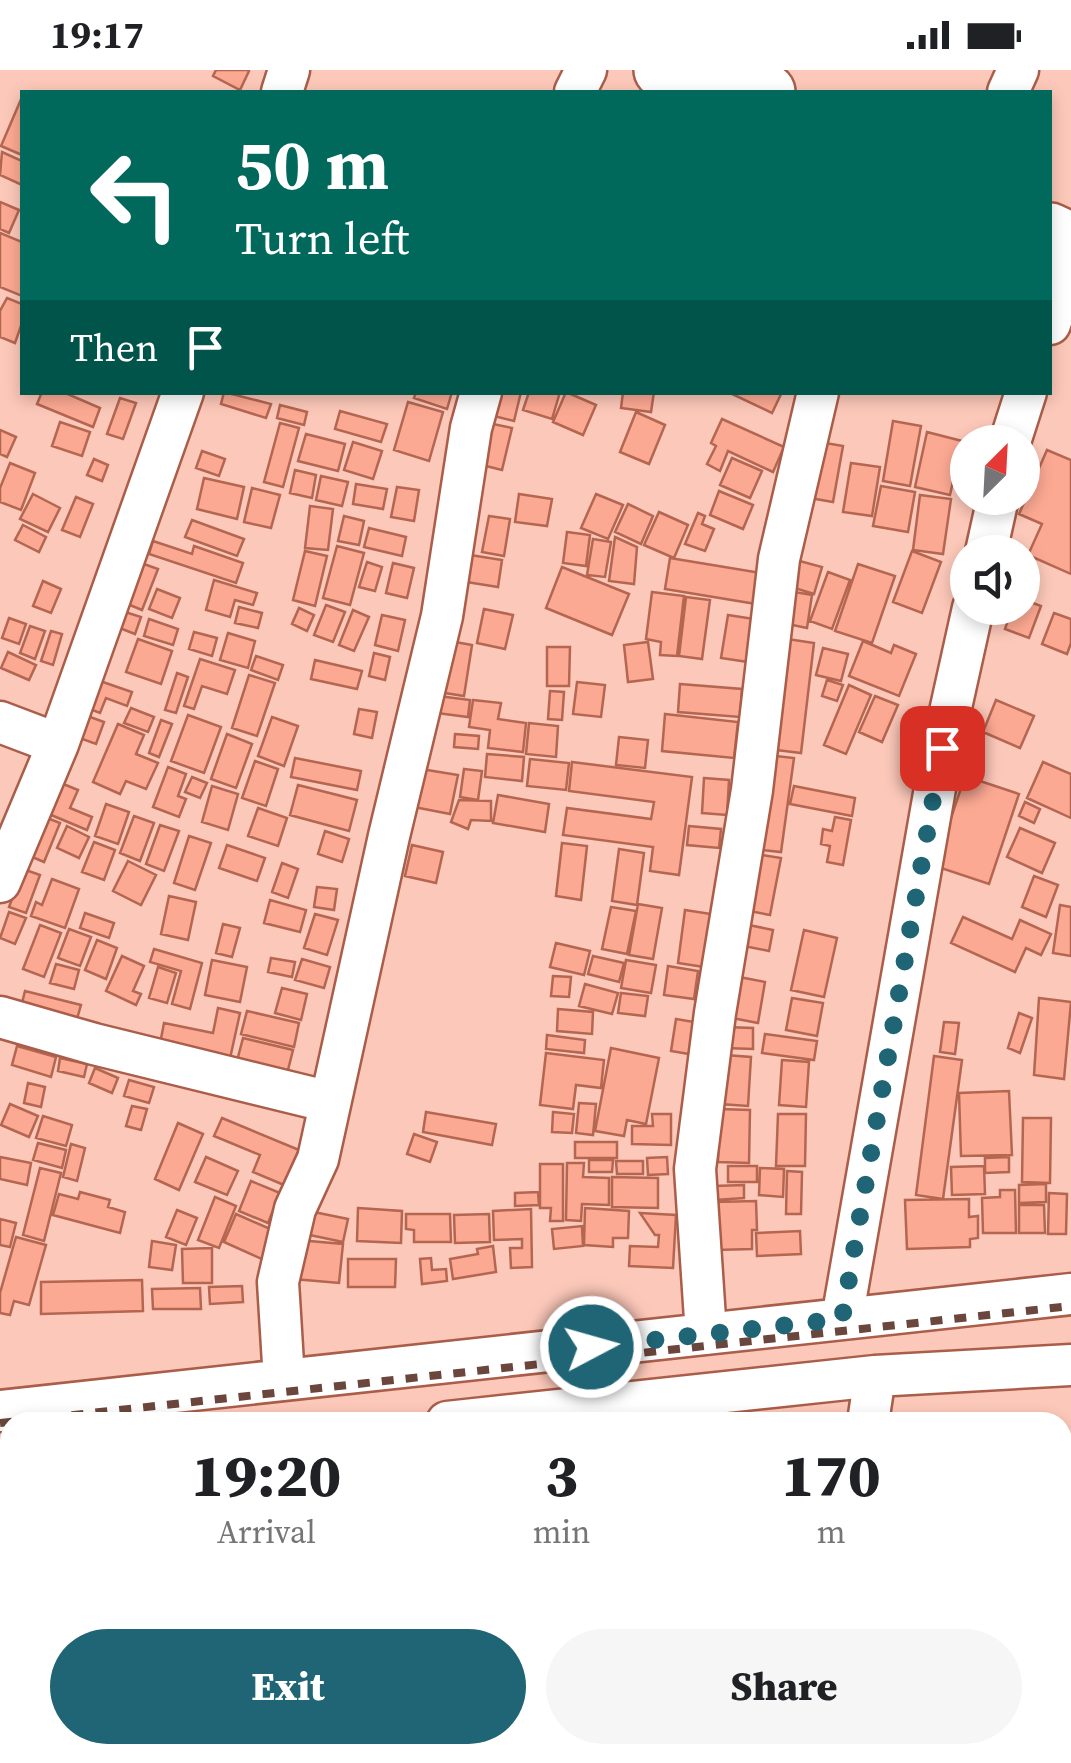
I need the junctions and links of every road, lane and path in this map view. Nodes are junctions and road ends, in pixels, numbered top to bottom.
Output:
1 (662, 70) edge
2 (720, 70) edge
3 (704, 90) edge
4 (763, 90) edge
5 (1062, 254) edge
6 (1052, 312) edge
7 (182, 395) edge
8 (479, 395) edge
9 (817, 395) edge
10 (1025, 395) edge
11 (1015, 425) edge
12 (969, 625) edge
13 (0, 722) edge
14 (58, 744) junction
15 (0, 882) edge
16 (0, 1017) edge
17 (330, 1102) junction
18 (1071, 1294) edge
19 (842, 1319) junction
20 (706, 1334) junction
21 (1071, 1365) edge
22 (875, 1376) junction
23 (284, 1380) junction
24 (671, 1409) edge
25 (0, 1411) edge
26 (619, 1412) edge
27 (870, 1412) edge

1 - 3 highway
2 - 4 highway
5 - 6 street
7 - 14 street
8 - 17 street
9 - 20 street
10 - 11 street
12 - 19 street
13 - 14 street
14 - 15 street
16 - 17 street
17 - 23 street
18 - 19 street
19 - 20 street
20 - 23 street
21 - 22 street
22 - 24 street
22 - 27 street
23 - 25 street
24 - 26 street

